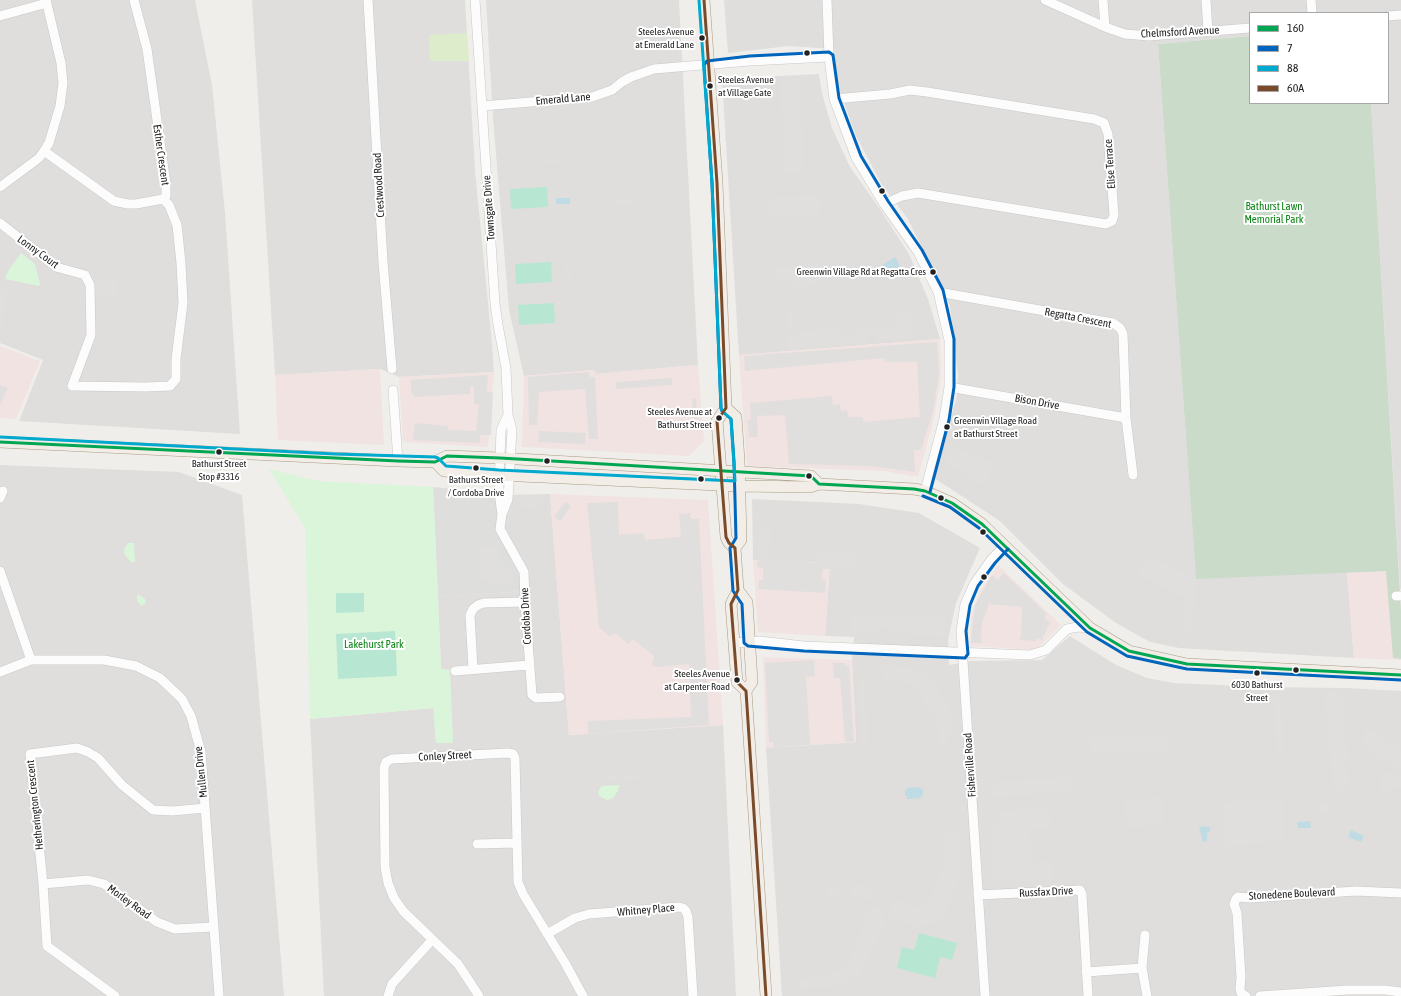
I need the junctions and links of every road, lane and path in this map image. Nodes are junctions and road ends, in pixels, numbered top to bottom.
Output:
1 (134, 0) edge
2 (368, 0) edge
3 (475, 0) edge
4 (704, 0) edge
5 (827, 0) edge
6 (1045, 0) edge
7 (1103, 0) edge
8 (1206, 0) edge
9 (1311, 0) edge
10 (47, 2) edge
11 (1312, 12) edge
12 (1401, 15) edge
13 (0, 16) edge
14 (1389, 16) edge
15 (1105, 27) junction
16 (1249, 28) edge
17 (1208, 32) junction
18 (829, 57) junction
19 (709, 65) junction
20 (834, 99) junction
21 (482, 106) junction
22 (44, 152) junction
23 (0, 187) edge
24 (164, 199) junction
25 (884, 204) junction
26 (0, 223) edge
27 (938, 292) junction
28 (392, 369) dead end
29 (949, 387) junction
30 (393, 390) dead end
31 (726, 408) junction
32 (1126, 418) junction
33 (0, 442) edge
34 (505, 458) junction
35 (398, 461) junction
36 (434, 462) junction
37 (721, 471) junction
38 (739, 472) junction
39 (505, 475) junction
40 (1134, 475) dead end
41 (819, 484) junction
42 (722, 485) junction
43 (740, 486) junction
44 (925, 491) junction
45 (1004, 546) junction
46 (735, 548) junction
47 (0, 571) edge
48 (738, 590) junction
49 (525, 602) junction
50 (1090, 628) junction
51 (748, 641) junction
52 (734, 643) junction
53 (963, 653) junction
54 (31, 660) junction
55 (529, 665) junction
56 (473, 669) junction
57 (455, 671) dead end
58 (0, 672) edge
59 (1401, 675) edge
60 (746, 692) junction
61 (560, 697) dead end
62 (205, 808) junction
63 (516, 843) junction
64 (477, 844) dead end
65 (43, 884) junction
66 (1401, 893) edge
67 (978, 896) junction
68 (213, 927) junction
69 (547, 934) junction
70 (1145, 935) dead end
71 (432, 940) junction
72 (1142, 968) junction
73 (1086, 972) junction
74 (1401, 992) edge
75 (115, 996) edge
76 (219, 996) edge
77 (388, 996) edge
78 (479, 996) edge
79 (583, 996) edge
80 (693, 996) edge
81 (766, 996) edge
82 (985, 996) edge
83 (1088, 996) edge
84 (1147, 996) edge
85 (1245, 996) edge
86 (1260, 996) edge

1 - 24 street, Esther Crescent
2 - 28 street, Crestwood Road
3 - 21 street, Townsgate Drive
4 - 19 main road
5 - 18 street
6 - 15 street, Chelmsford Avenue
7 - 15 street
8 - 17 street
9 - 11 street
10 - 13 street
10 - 22 street
12 - 14 street
15 - 17 street, Chelmsford Avenue
16 - 17 street, Chelmsford Avenue
18 - 19 street, Emerald Lane
18 - 20 street
19 - 21 street, Emerald Lane
19 - 31 main road
20 - 25 street
20 - 25 street, Elise Terrace
21 - 34 street, Townsgate Drive
22 - 23 street
22 - 24 street, Esther Crescent
24 - 26 street, Lonny Court
25 - 27 street
27 - 29 street
27 - 32 street, Regatta Crescent
29 - 32 street, Bison Drive
29 - 44 street
30 - 35 street
31 - 37 main road
31 - 38 main road
32 - 40 street, Regatta Crescent
33 - 35 main road
34 - 36 main road
34 - 37 main road
34 - 39 street, Townsgate Drive
35 - 36 main road
36 - 39 main road
37 - 38 main road
37 - 42 main road
38 - 41 main road
38 - 43 main road
39 - 42 main road
39 - 49 street, Cordoba Drive
41 - 43 main road
41 - 44 main road
42 - 43 main road
42 - 46 main road
43 - 46 main road
44 - 45 main road
45 - 50 main road
45 - 53 street, Fisherville Road
46 - 48 main road
47 - 54 street
48 - 51 main road
48 - 52 main road
49 - 55 street, Cordoba Drive
49 - 56 street
50 - 53 street
50 - 59 main road
51 - 52 street
51 - 53 street
51 - 60 main road
52 - 60 main road
53 - 67 street, Fisherville Road
54 - 58 street, Mullen Drive
54 - 62 street, Mullen Drive
55 - 56 street
55 - 61 street, Cordoba Drive
56 - 57 street
60 - 81 main road
62 - 65 street, Hetherington Crescent
62 - 68 street, Mullen Drive
63 - 64 street
63 - 69 street, Conley Street
63 - 71 street, Conley Street
65 - 68 street, Morley Road
65 - 75 street, Hetherington Crescent
66 - 85 street, Stonedene Boulevard
67 - 73 street, Russfax Drive
67 - 82 street, Fisherville Road
68 - 76 street, Mullen Drive
69 - 79 street, Conley Street
69 - 80 street, Whitney Place
70 - 72 street
71 - 77 street
71 - 78 street, Conley Street
72 - 73 street
72 - 84 street
73 - 83 street, Russfax Drive
74 - 86 street

